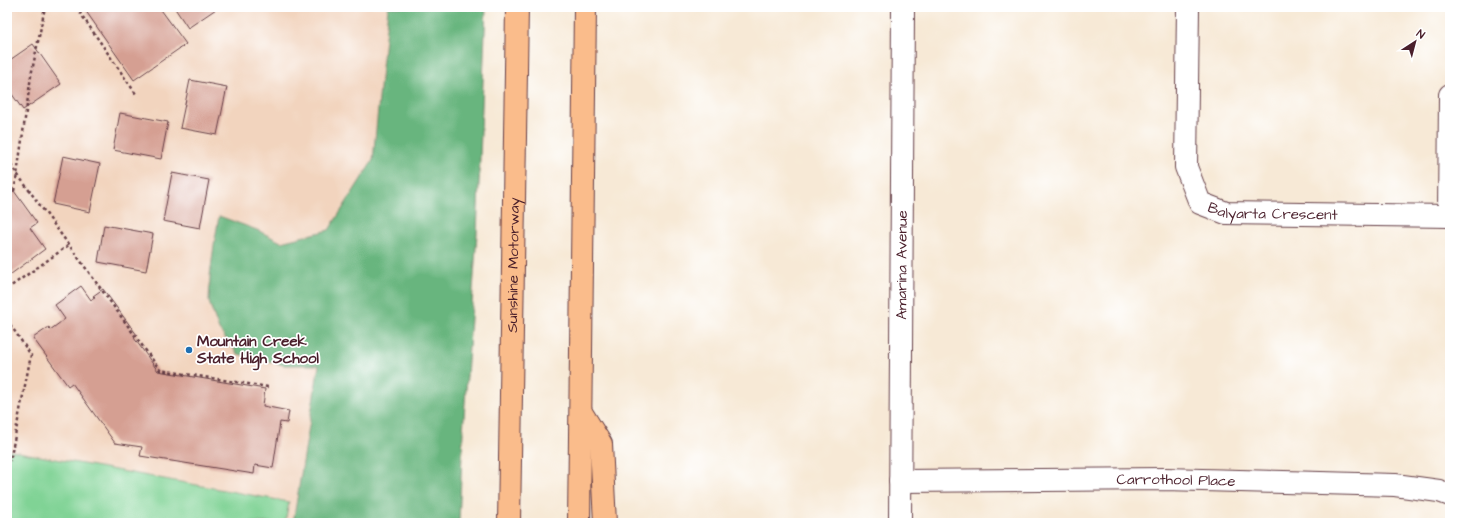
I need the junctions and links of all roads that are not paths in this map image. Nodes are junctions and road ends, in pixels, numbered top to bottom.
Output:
1 (517, 7) edge
2 (585, 7) edge
3 (903, 7) edge
4 (1188, 7) edge
5 (1450, 95) edge
6 (1449, 216) edge
7 (581, 412) junction
8 (900, 481) junction
9 (1450, 494) edge
10 (509, 523) edge
11 (580, 523) edge
12 (605, 523) edge
13 (900, 523) edge

1 - 10 highway, Sunshine Motorway
2 - 7 highway
3 - 8 street, Amarina Avenue
4 - 6 street, Balyarta Crescent
5 - 6 street
7 - 11 highway
7 - 12 highway
8 - 9 street, Carrothool Place
8 - 13 street, Amarina Avenue

